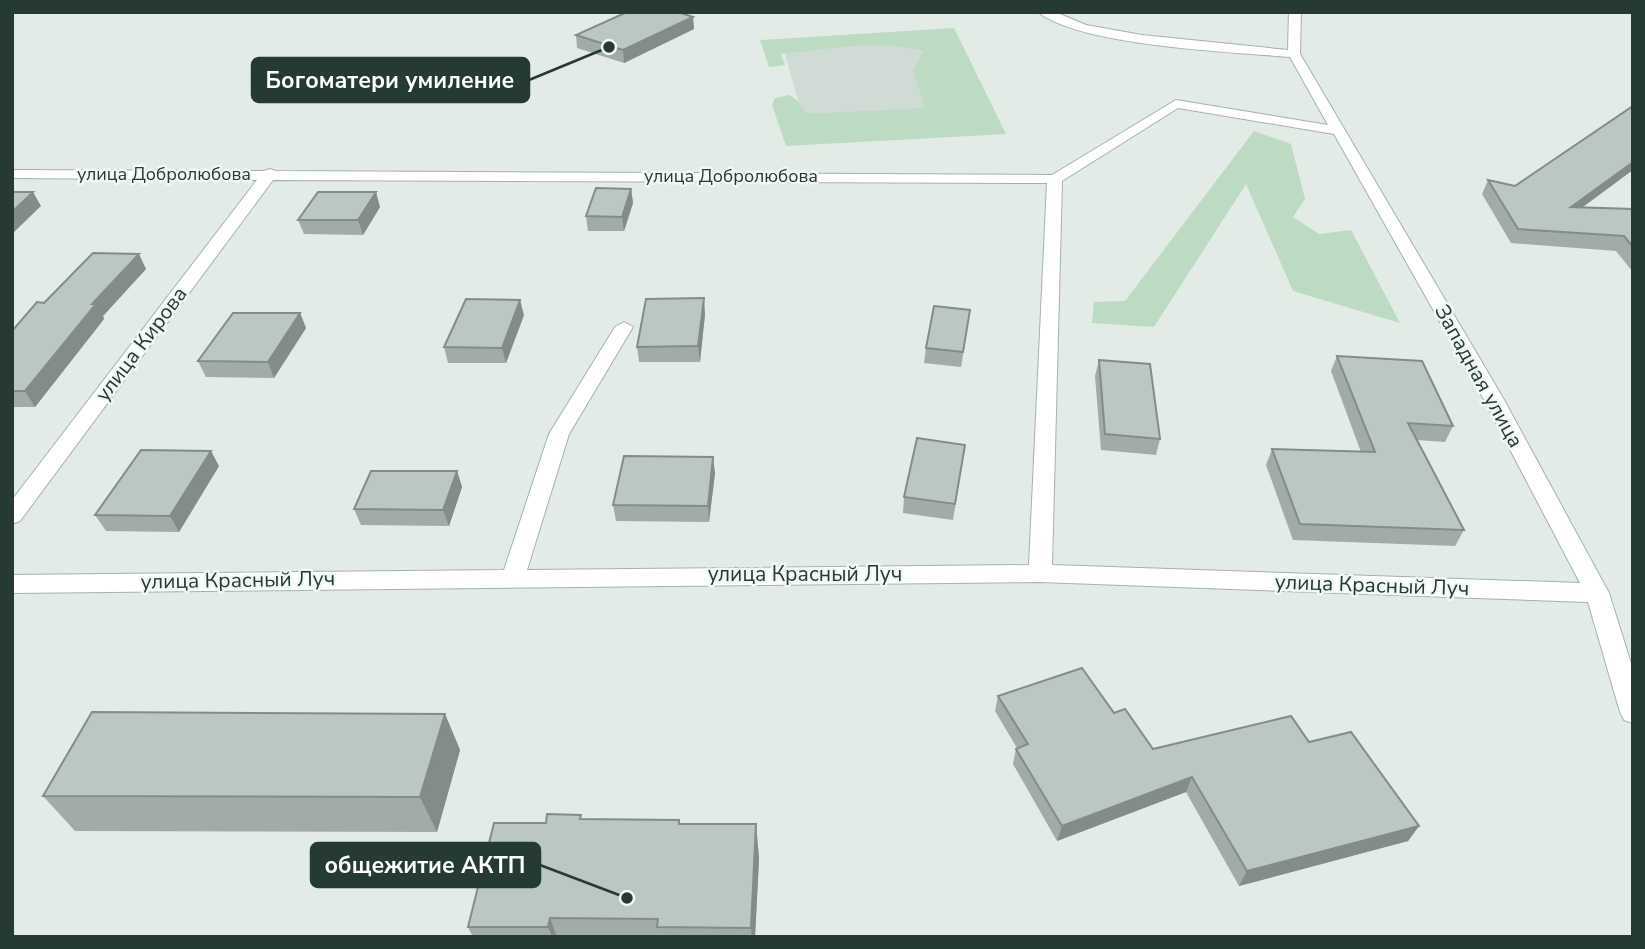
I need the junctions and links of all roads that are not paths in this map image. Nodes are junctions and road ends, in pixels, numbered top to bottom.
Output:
1 (1044, 12) edge
2 (1295, 12) edge
3 (1294, 54) junction
4 (1338, 131) junction
5 (270, 173) junction
6 (12, 174) edge
7 (1055, 178) junction
8 (624, 327) dead end
9 (12, 516) edge
10 (1040, 573) junction
11 (514, 576) junction
12 (12, 584) edge
13 (1597, 593) junction
14 (1633, 712) edge

1 - 3 street
2 - 3 street
3 - 4 street, Западная улица
4 - 7 street
4 - 13 street, Западная улица
5 - 6 street, улица Добролюбова
5 - 7 street, улица Добролюбова
5 - 9 street, улица Кирова
7 - 10 street
8 - 11 street
10 - 11 street, улица Красный Луч
10 - 13 street, улица Красный Луч
11 - 12 street, улица Красный Луч
13 - 14 street, Западная улица

